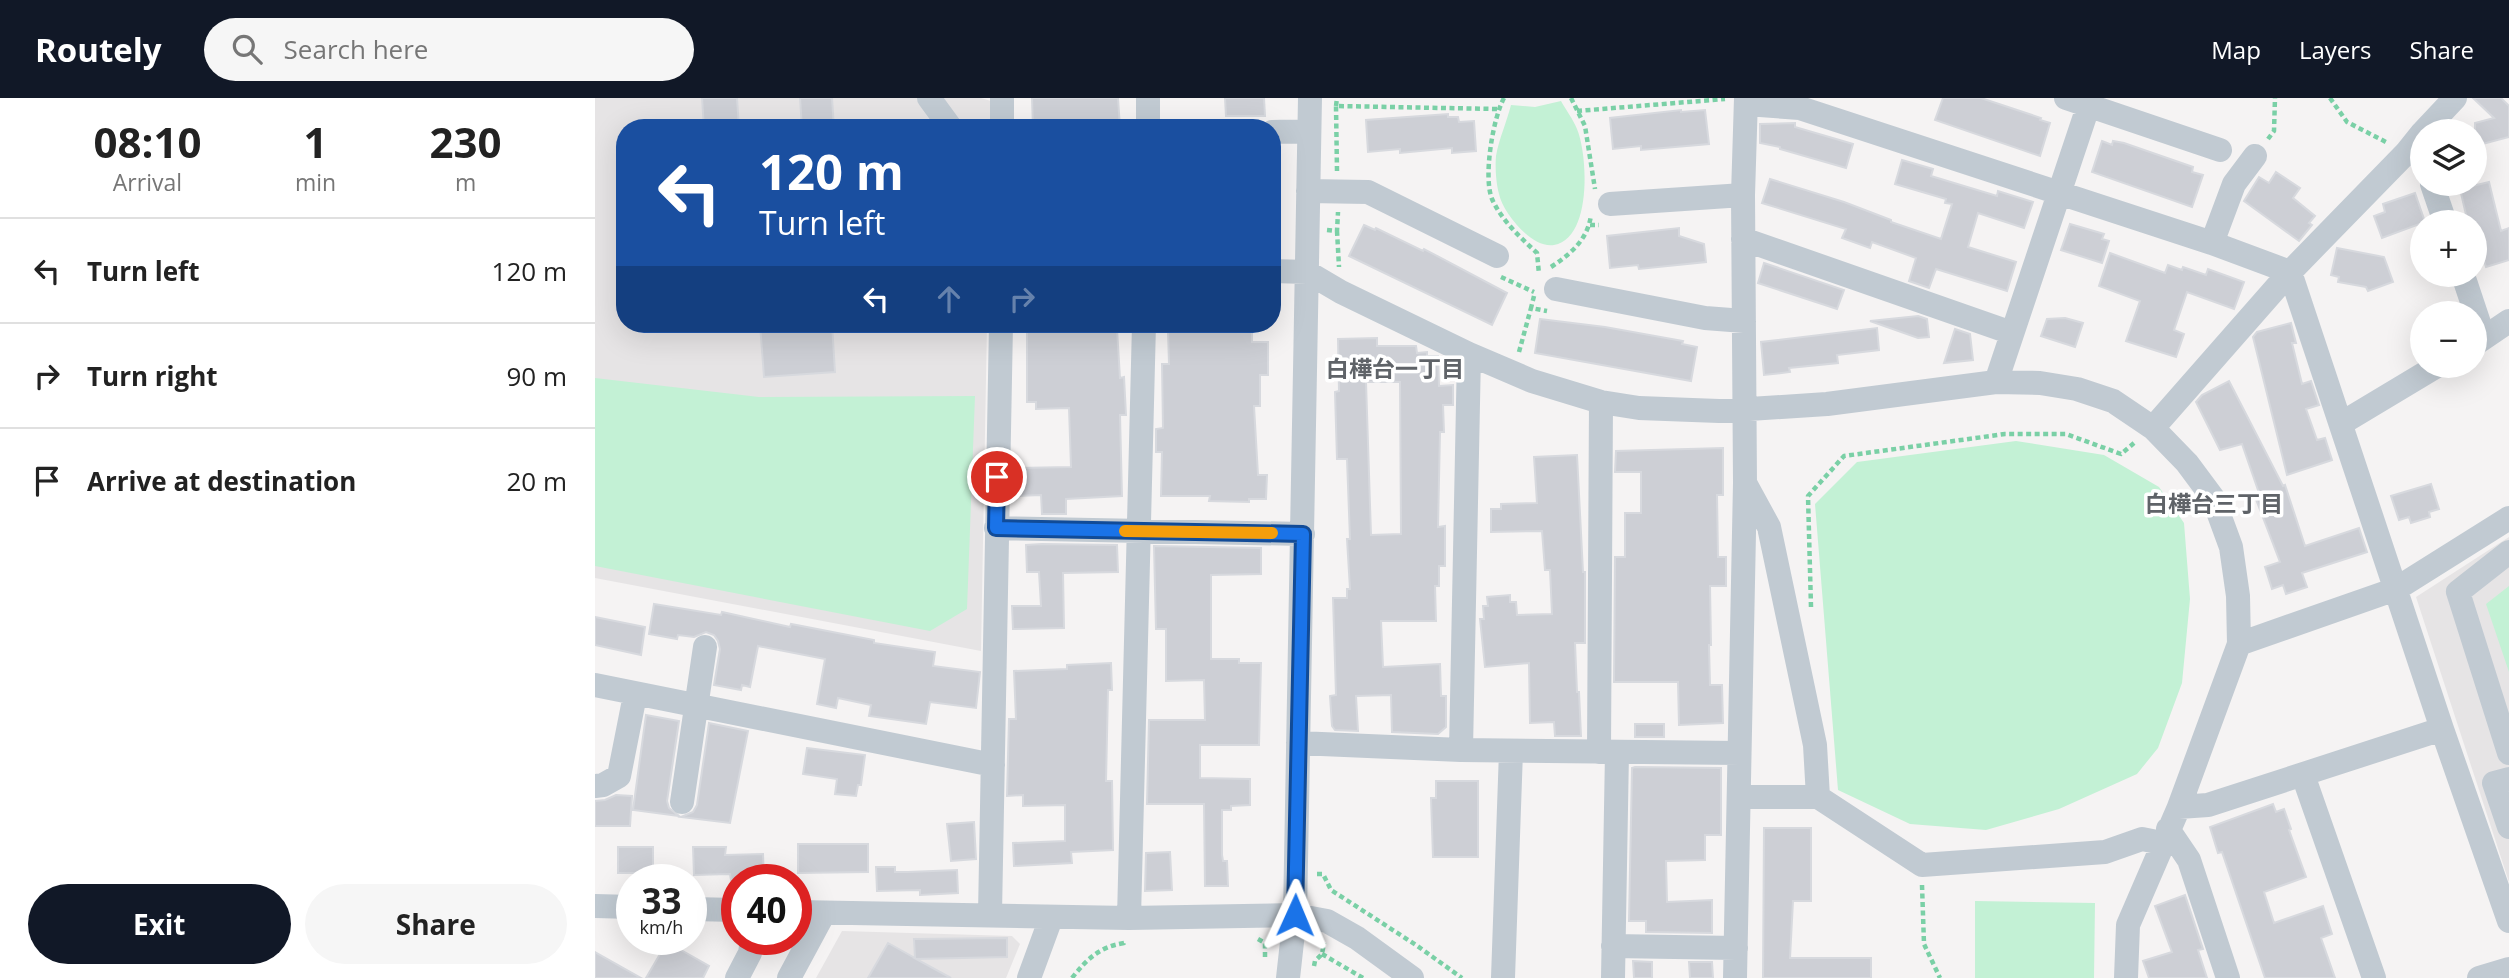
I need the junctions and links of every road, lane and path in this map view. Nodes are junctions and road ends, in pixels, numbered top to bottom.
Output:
1 (929, 98) edge
2 (1002, 98) edge
3 (1148, 98) edge
4 (1310, 98) edge
5 (1337, 98) edge
6 (1504, 98) edge
7 (1571, 98) edge
8 (2275, 98) edge
9 (2330, 98) edge
10 (2455, 98) edge
11 (1742, 100) edge
12 (2082, 101) edge
13 (1802, 103) edge
14 (1336, 106) junction
15 (1498, 109) junction
16 (1577, 111) junction
17 (944, 119) edge
18 (1002, 119) edge
19 (1148, 119) edge
20 (2437, 119) edge
21 (1309, 131) junction
22 (1281, 132) edge
23 (2410, 140) edge
24 (2220, 150) dead end
25 (2410, 150) edge
26 (2255, 156) joint
27 (1308, 191) junction
28 (2058, 193) junction
29 (1743, 195) junction
30 (1337, 201) junction
31 (1599, 211) junction
32 (1590, 225) junction
33 (1337, 231) dead end
34 (1743, 239) junction
35 (2212, 243) junction
36 (1497, 256) dead end
37 (1281, 271) edge
38 (1340, 271) dead end
39 (1307, 272) junction
40 (2290, 272) junction
41 (1551, 292) junction
42 (1531, 308) junction
43 (1744, 321) junction
44 (2509, 321) edge
45 (1001, 333) edge
46 (1144, 333) edge
47 (2012, 333) junction
48 (2487, 336) edge
49 (1469, 354) junction
50 (1516, 363) dead end
51 (2417, 378) edge
52 (1996, 382) junction
53 (1601, 402) junction
54 (1745, 409) junction
55 (2342, 423) junction
56 (2153, 428) junction
57 (1745, 483) junction
58 (2509, 518) edge
59 (996, 528) junction
60 (1138, 531) junction
61 (1303, 534) junction
62 (2509, 552) edge
63 (2396, 589) junction
64 (1811, 621) dead end
65 (2239, 644) junction
66 (705, 647) dead end
67 (595, 685) edge
68 (635, 695) junction
69 (697, 707) junction
70 (2442, 729) junction
71 (1298, 743) junction
72 (1461, 750) junction
73 (1511, 751) junction
74 (1608, 752) junction
75 (1739, 753) junction
76 (2509, 753) edge
77 (993, 765) junction
78 (2303, 775) junction
79 (2509, 779) edge
80 (595, 786) edge
81 (1740, 797) junction
82 (1818, 797) junction
83 (682, 802) dead end
84 (2179, 807) junction
85 (2509, 827) edge
86 (2165, 836) junction
87 (1922, 865) junction
88 (1296, 874) junction
89 (595, 906) edge
90 (616, 907) edge
91 (812, 913) edge
92 (824, 913) junction
93 (990, 915) junction
94 (1295, 915) junction
95 (1051, 918) junction
96 (2509, 921) edge
97 (1128, 926) junction
98 (1613, 946) junction
99 (1736, 948) junction
100 (1322, 954) dead end
101 (749, 955) edge
102 (2509, 969) edge
103 (737, 978) edge
104 (789, 978) edge
105 (1029, 978) edge
106 (1072, 978) edge
107 (1288, 978) edge
108 (1363, 978) edge
109 (1412, 978) edge
110 (1462, 978) edge
111 (1503, 978) edge
112 (1613, 978) edge
113 (1735, 978) edge
114 (1940, 978) edge
115 (2126, 978) edge
116 (2228, 978) edge
117 (2374, 978) edge
118 (2479, 978) edge

1 - 17 street
2 - 18 street
3 - 19 street
4 - 21 street
5 - 14 path
6 - 15 path
7 - 16 path
8 - 26 path
9 - 23 path
10 - 20 street
11 - 13 street
11 - 16 path
11 - 29 street
12 - 24 street
12 - 28 street
13 - 28 street
14 - 15 path
14 - 30 path
15 - 41 path
16 - 31 path
21 - 22 street
21 - 27 street
25 - 40 street
26 - 35 street
27 - 30 street
27 - 39 street
28 - 35 street
28 - 47 street
29 - 31 street
29 - 34 street
30 - 36 street
31 - 32 path
31 - 32 path
32 - 41 path
33 - 38 path
34 - 43 street
34 - 47 street
35 - 40 street
37 - 39 street
39 - 49 street
39 - 61 street
40 - 55 street
40 - 56 street
41 - 42 path
41 - 42 path
41 - 43 street
42 - 50 path
43 - 54 street
44 - 48 street
45 - 59 street
46 - 60 street
47 - 52 street
49 - 53 street
49 - 72 street
51 - 55 street
52 - 54 street
52 - 56 street
53 - 54 street
53 - 74 street
54 - 57 street
55 - 63 street
56 - 64 path
56 - 65 street
57 - 75 street
57 - 82 street
58 - 63 street
59 - 60 street
59 - 77 street
60 - 61 street
60 - 97 street
61 - 71 street
62 - 76 street
63 - 65 street
63 - 70 street
65 - 84 street
66 - 69 street
67 - 68 street
68 - 69 street
68 - 80 street
69 - 77 street
69 - 83 street
70 - 78 street
70 - 96 street
71 - 72 street
71 - 88 street
72 - 73 street
73 - 74 street
73 - 111 street
74 - 75 street
74 - 98 street
75 - 81 street
77 - 93 street
78 - 84 street
78 - 117 street
79 - 85 street
81 - 82 street
81 - 99 street
82 - 87 street
84 - 86 street
86 - 87 street
86 - 115 street
86 - 116 street
87 - 114 path
88 - 94 street
88 - 110 path
89 - 90 street
91 - 92 street
92 - 93 street
92 - 104 street
93 - 95 street
94 - 97 street
94 - 107 street
94 - 109 street
95 - 97 street
95 - 105 street
97 - 106 path
98 - 99 street
98 - 112 street
99 - 113 street
100 - 108 path
101 - 103 street
102 - 118 street

